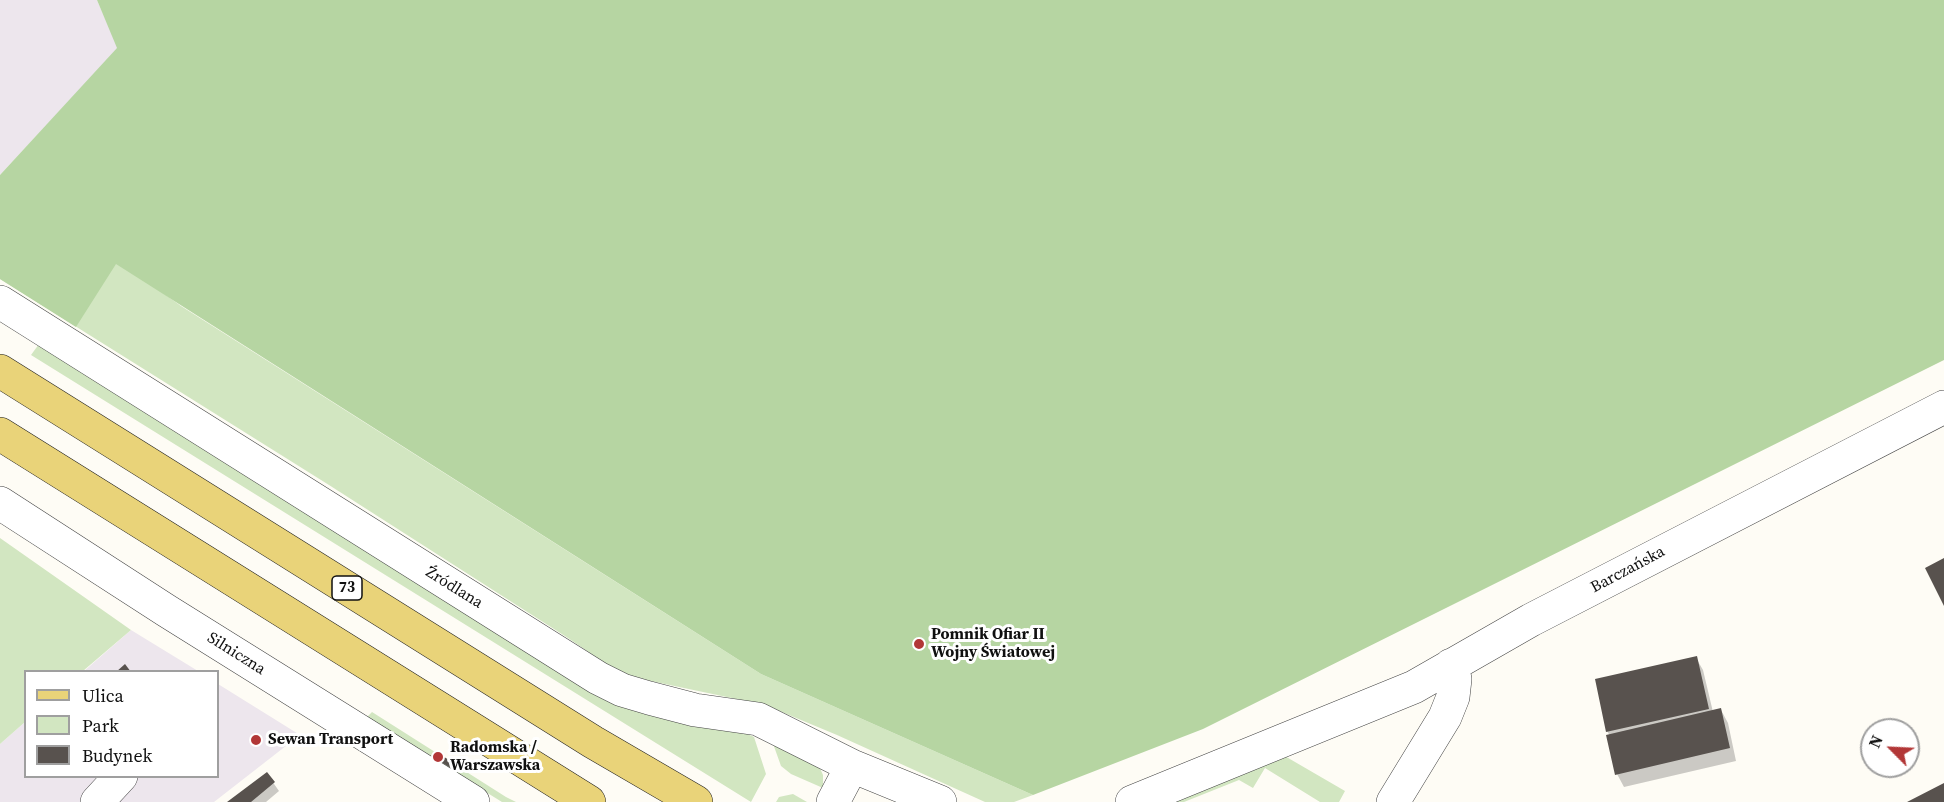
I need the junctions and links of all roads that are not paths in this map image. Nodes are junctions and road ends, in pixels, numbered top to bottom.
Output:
1 (0, 302) edge
2 (0, 371) edge
3 (1944, 406) edge
4 (0, 434) edge
5 (0, 503) edge
6 (222, 661) edge
7 (1451, 665) junction
8 (852, 766) junction
9 (120, 778) edge
10 (97, 802) edge
11 (473, 802) edge
12 (589, 802) edge
13 (696, 802) edge
14 (833, 802) edge
15 (940, 802) edge
16 (1132, 802) edge
17 (1393, 802) edge

1 - 8 street, Źródlana
2 - 13 main road, 73
3 - 7 street, Barczańska
4 - 12 main road
5 - 6 street, Silniczna
6 - 11 street, Silniczna
7 - 16 street, Barczańska
7 - 17 street
8 - 14 street
8 - 15 street, Źródlana
9 - 10 street

